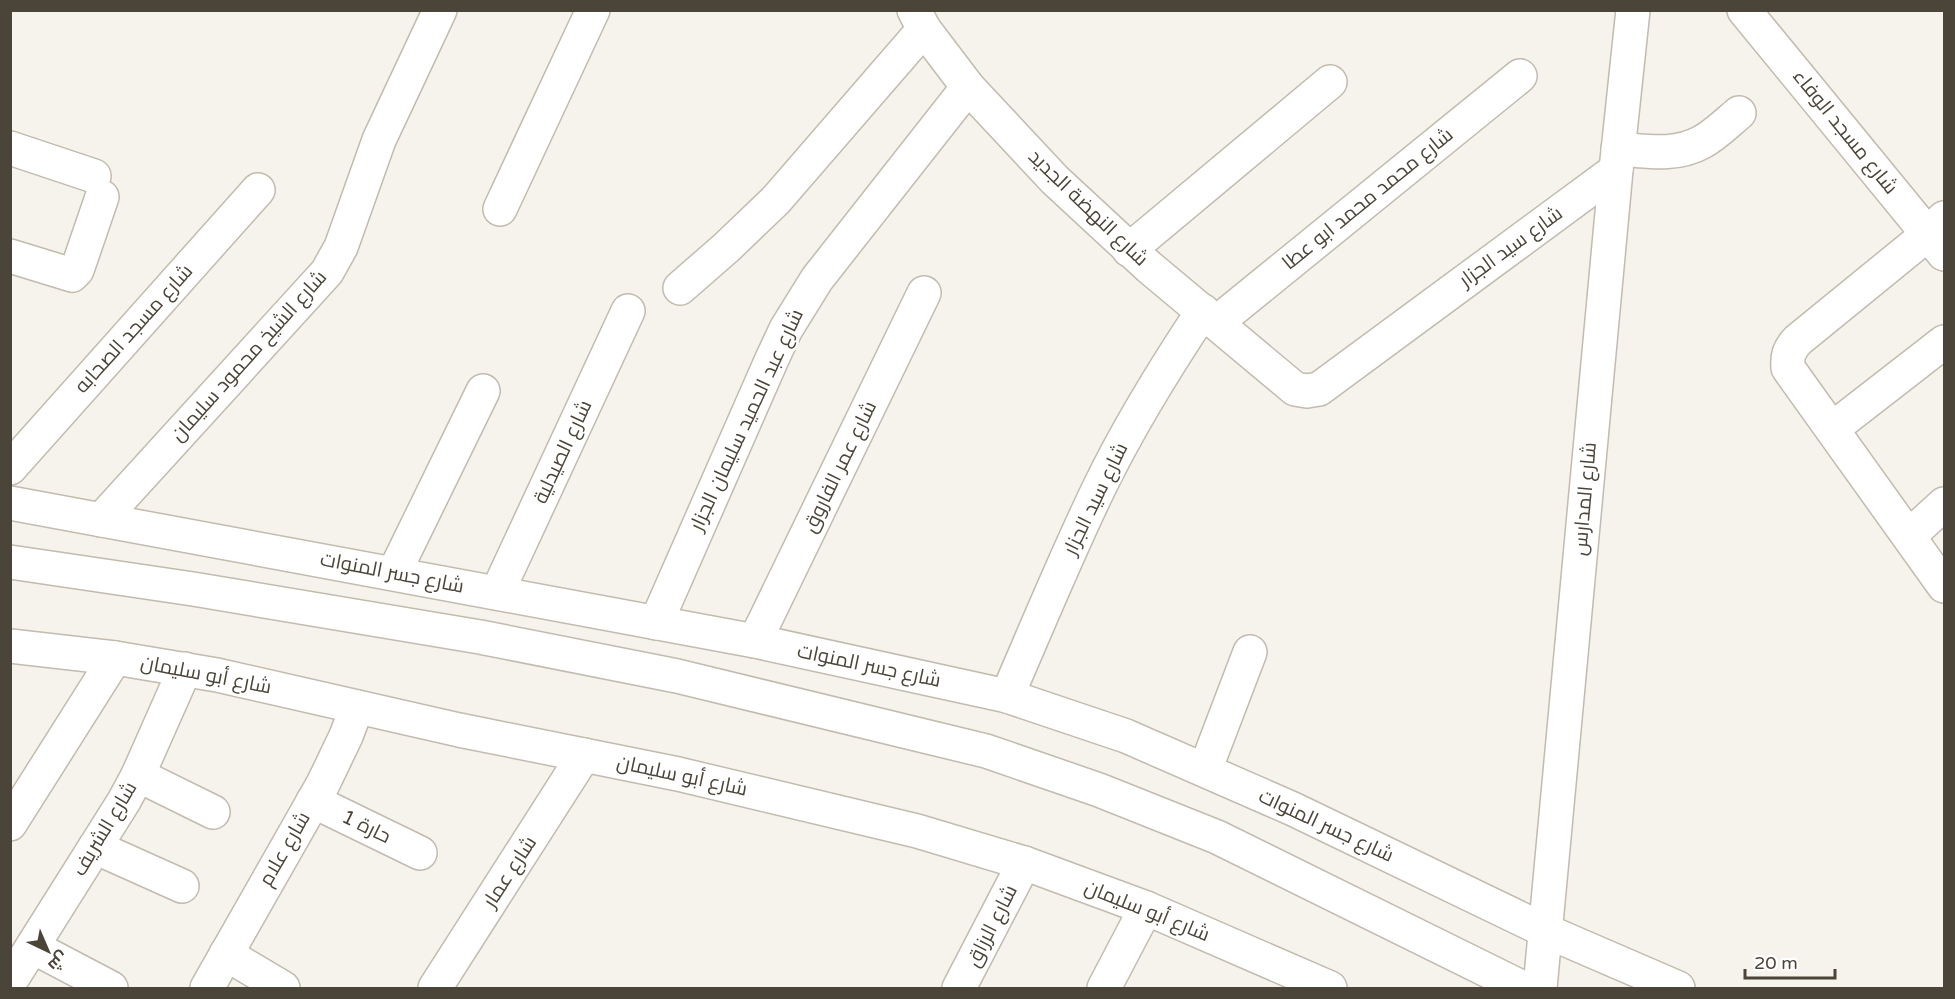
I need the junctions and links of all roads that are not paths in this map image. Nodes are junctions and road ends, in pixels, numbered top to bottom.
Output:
1 (440, 10) edge
2 (593, 10) edge
3 (1633, 10) edge
4 (1744, 10) edge
5 (919, 20) edge
6 (1520, 76) dead end
7 (1330, 82) dead end
8 (968, 87) junction
9 (1739, 113) dead end
10 (10, 148) edge
11 (1617, 160) junction
12 (258, 190) dead end
13 (500, 209) dead end
14 (1939, 236) edge
15 (1129, 250) junction
16 (10, 256) edge
17 (680, 288) dead end
18 (924, 293) dead end
19 (628, 311) dead end
20 (1210, 317) junction
21 (1944, 342) edge
22 (1286, 382) joint
23 (483, 391) dead end
24 (1832, 429) junction
25 (10, 468) edge
26 (10, 503) edge
27 (1944, 504) edge
28 (101, 519) junction
29 (1909, 536) junction
30 (10, 562) edge
31 (394, 573) junction
32 (1944, 586) edge
33 (497, 593) junction
34 (656, 623) junction
35 (755, 641) junction
36 (10, 646) edge
37 (1250, 652) dead end
38 (115, 658) junction
39 (185, 669) junction
40 (1007, 696) junction
41 (357, 707) junction
42 (584, 755) junction
43 (1205, 770) junction
44 (138, 775) junction
45 (313, 801) junction
46 (213, 812) dead end
47 (10, 824) edge
48 (95, 847) junction
49 (420, 854) dead end
50 (1024, 863) junction
51 (182, 886) dead end
52 (1146, 908) junction
53 (1546, 931) junction
54 (33, 947) junction
55 (226, 954) junction
56 (1279, 979) edge
57 (10, 982) edge
58 (111, 988) edge
59 (207, 988) edge
60 (283, 988) edge
61 (435, 988) edge
62 (959, 988) edge
63 (1104, 988) edge
64 (1330, 988) edge
65 (1523, 988) edge
66 (1540, 988) edge
67 (1678, 988) edge

1 - 28 street, شارع الشيخ محمود سليمان
2 - 13 street
3 - 11 street, شارع المدارس
4 - 14 street, شارع مسجد الوفاء
5 - 8 street, شارع النهضة الجديد
5 - 17 street
6 - 20 street, شارع محمد محمد ابو عطا
7 - 15 street
8 - 15 street, شارع النهضة الجديد
8 - 34 street, شارع عبد الحميد سليمان الجزار
9 - 11 street
10 - 16 street
11 - 22 street, شارع سيد الجزار
11 - 53 street, شارع المدارس
12 - 25 street, شارع مسجد الصحابه
14 - 24 street
15 - 20 street, شارع النهضة الجديد
18 - 35 street, شارع عمر الفاروق
19 - 33 street, شارع الصيدلية
20 - 22 street, شارع النهضة الجديد
20 - 40 street, شارع سيد الجزار
21 - 24 street
23 - 31 street
24 - 29 street
26 - 28 street, شارع جسر المنوات
27 - 29 street
28 - 31 street, شارع جسر المنوات
29 - 32 street
30 - 65 street
31 - 33 street, شارع جسر المنوات
33 - 34 street, شارع جسر المنوات
34 - 35 street, شارع جسر المنوات
35 - 40 street, شارع جسر المنوات
36 - 38 street, شارع أبو سليمان
37 - 43 street
38 - 39 street, شارع أبو سليمان
38 - 47 street
39 - 41 street, شارع أبو سليمان
39 - 44 street, شارع الشريف
40 - 43 street, شارع جسر المنوات
41 - 42 street, شارع أبو سليمان
41 - 45 street, شارع علام
42 - 50 street, شارع أبو سليمان
42 - 61 street, شارع عمار
43 - 53 street, شارع جسر المنوات
44 - 46 street
44 - 48 street, شارع الشريف
45 - 49 street, حارة 1
45 - 55 street, شارع علام
48 - 51 street
48 - 54 street, شارع الشريف
50 - 52 street, شارع أبو سليمان
50 - 62 street, شارع الرزاق
52 - 56 street, شارع أبو سليمان
52 - 63 street
53 - 66 street, شارع المدارس
53 - 67 street, شارع جسر المنوات
54 - 57 street, شارع الشريف
54 - 58 street
55 - 59 street, شارع علام
55 - 60 street
56 - 64 street, شارع أبو سليمان

